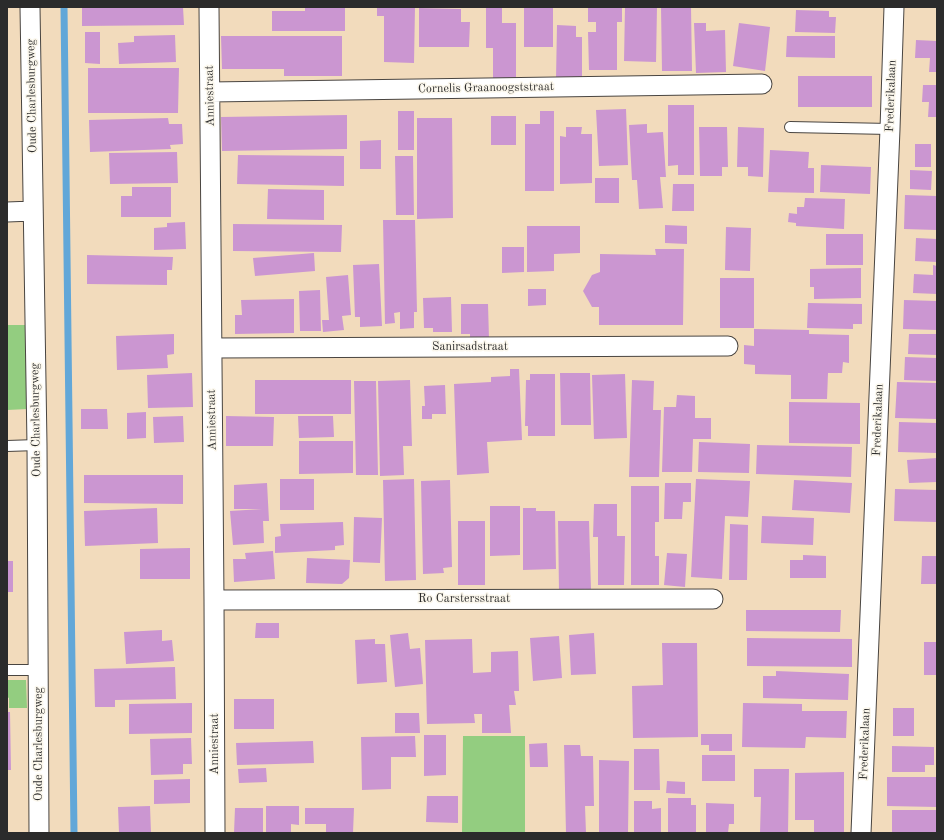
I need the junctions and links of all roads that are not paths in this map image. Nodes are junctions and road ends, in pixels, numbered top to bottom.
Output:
1 (30, 7) edge
2 (209, 7) edge
3 (894, 7) edge
4 (762, 84) dead end
5 (210, 92) junction
6 (790, 127) dead end
7 (890, 129) junction
8 (33, 211) junction
9 (7, 212) edge
10 (728, 346) dead end
11 (212, 348) junction
12 (37, 445) junction
13 (7, 446) edge
14 (713, 599) dead end
15 (214, 600) junction
16 (7, 670) edge
17 (38, 670) junction
18 (39, 833) edge
19 (215, 833) edge
20 (861, 833) edge

1 - 8 street, Oude Charlesburgweg
2 - 5 street, Anniestraat
3 - 7 street, Frederikalaan
4 - 5 street, Cornelis Graanoogststraat
5 - 11 street, Anniestraat
6 - 7 lane
7 - 20 street, Frederikalaan
8 - 9 street
8 - 12 street, Oude Charlesburgweg
10 - 11 street, Sanirsadstraat
11 - 15 street, Anniestraat
12 - 13 lane
12 - 17 street, Oude Charlesburgweg
14 - 15 street, Ro Carstersstraat
15 - 19 street, Anniestraat
16 - 17 lane
17 - 18 street, Oude Charlesburgweg

